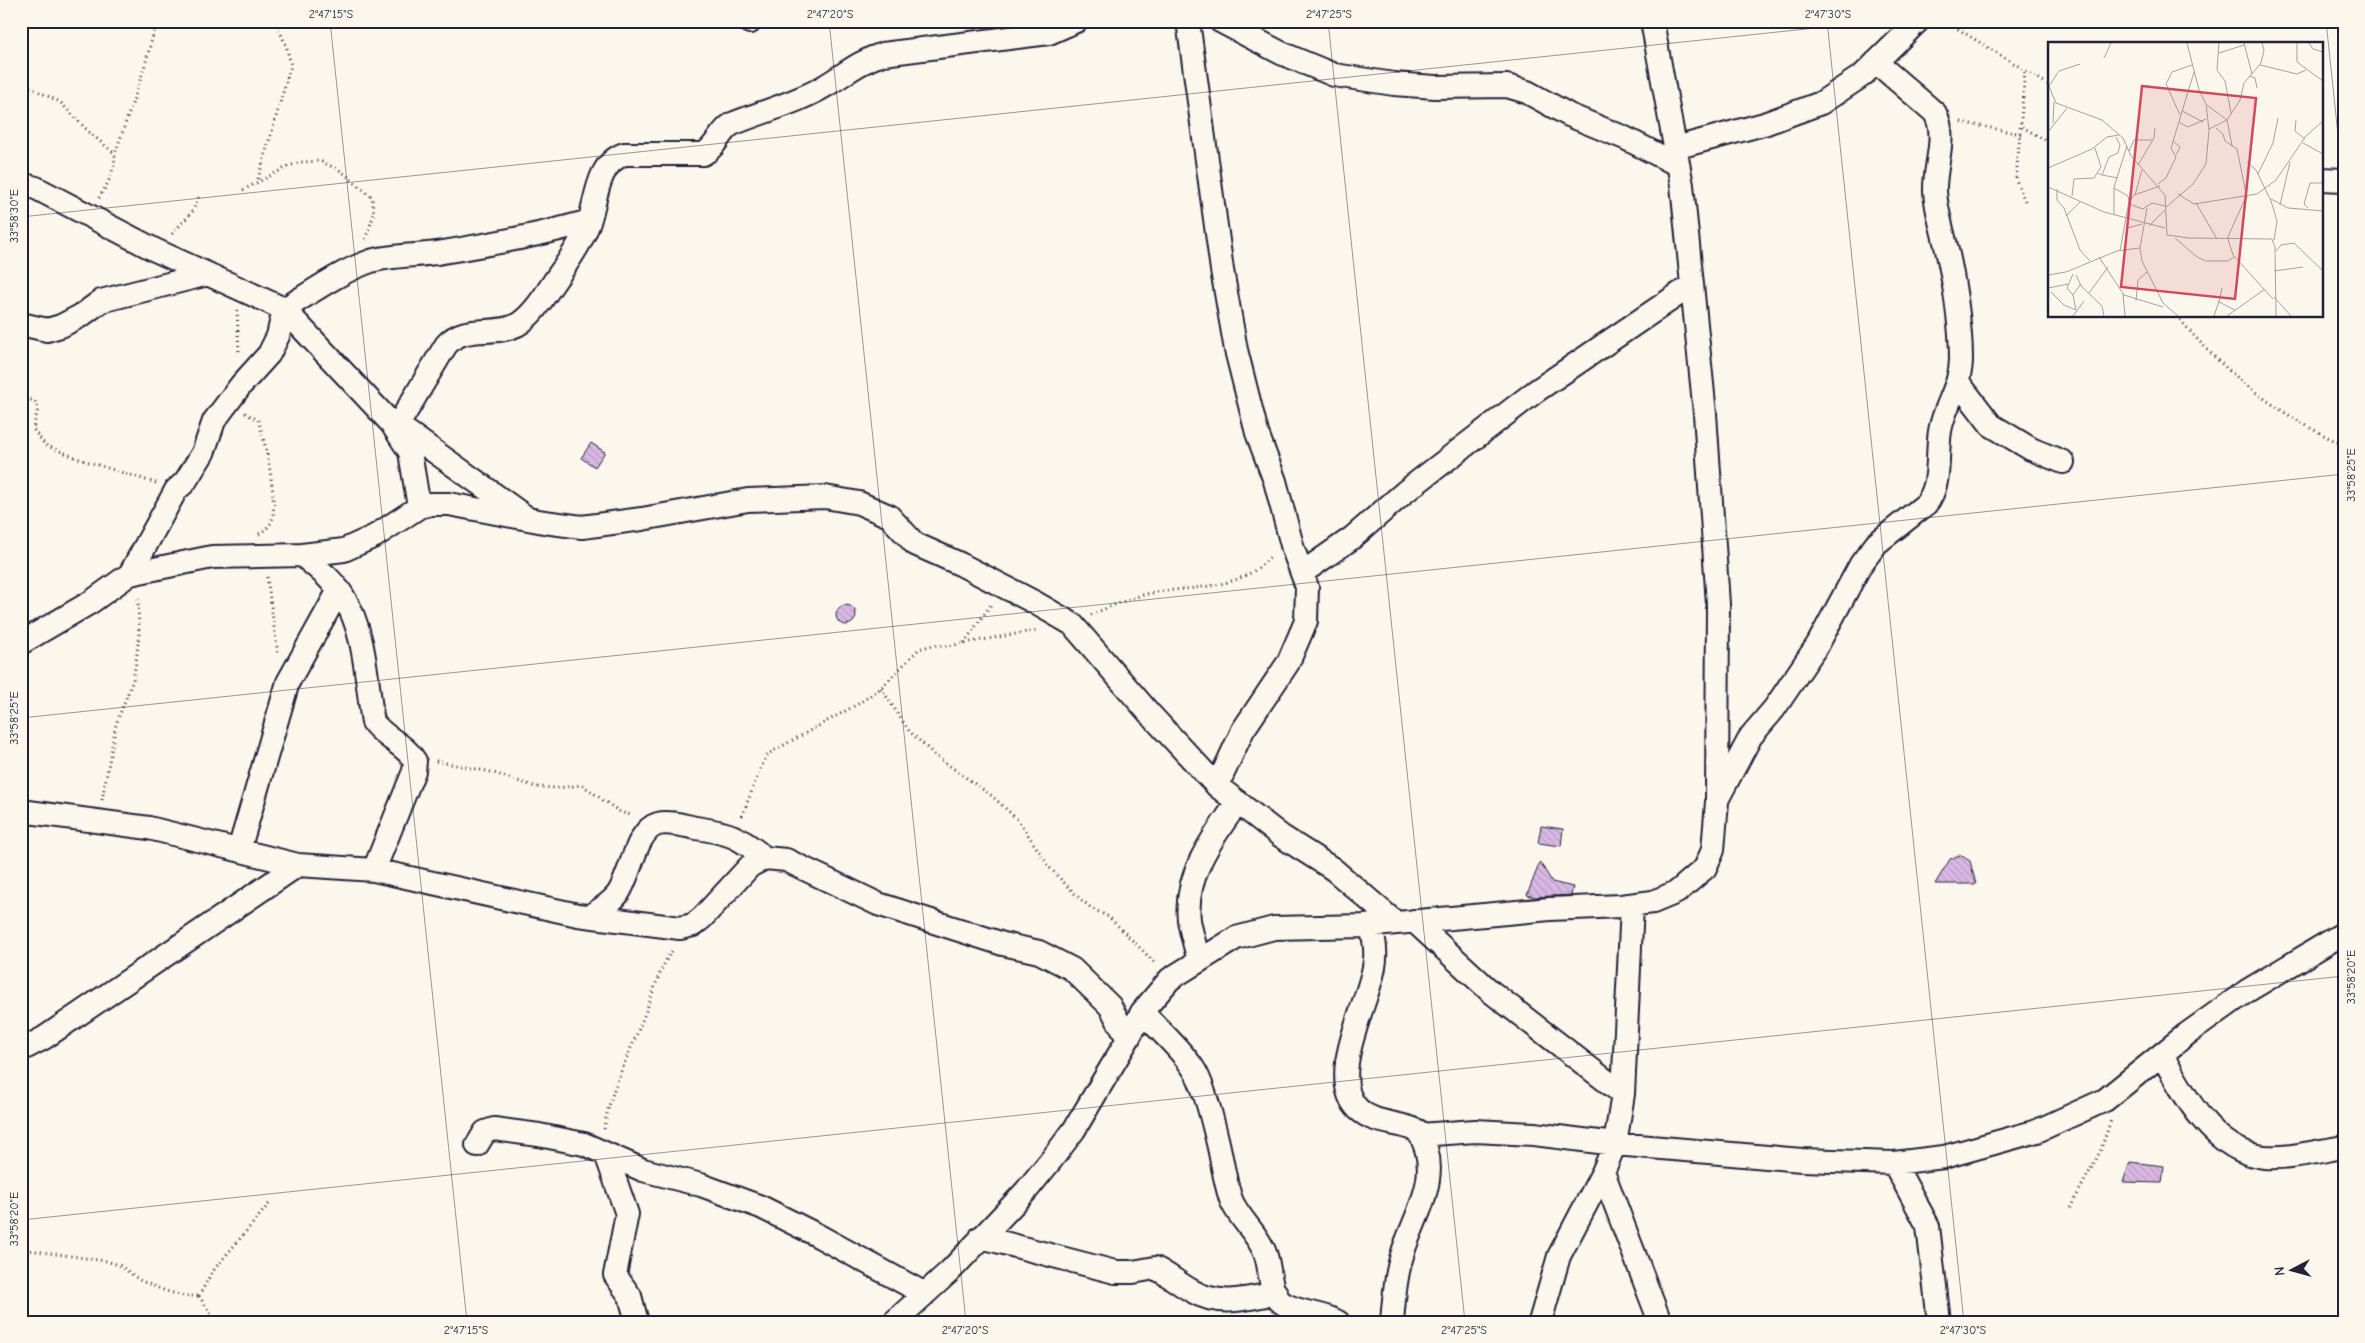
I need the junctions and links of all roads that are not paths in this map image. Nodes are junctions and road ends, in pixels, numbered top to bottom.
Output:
1 (1076, 21) edge
2 (1188, 21) edge
3 (1220, 21) edge
4 (1652, 21) edge
5 (1918, 21) edge
6 (1876, 62) junction
7 (1677, 157) junction
8 (2322, 178) edge
9 (2344, 180) edge
10 (21, 184) edge
11 (589, 221) junction
12 (208, 274) junction
13 (1692, 285) junction
14 (284, 309) junction
15 (21, 324) edge
16 (1958, 382) junction
17 (394, 424) junction
18 (2063, 462) dead end
19 (418, 507) junction
20 (528, 519) junction
21 (302, 555) junction
22 (133, 574) junction
23 (1302, 574) junction
24 (338, 590) junction
25 (21, 642) edge
26 (1217, 786) junction
27 (1238, 802) junction
28 (1717, 802) junction
29 (21, 811) edge
30 (239, 850) junction
31 (765, 858) junction
32 (298, 865) junction
33 (374, 870) junction
34 (1632, 905) junction
35 (590, 916) junction
36 (1405, 922) junction
37 (1372, 925) junction
38 (2344, 933) edge
39 (1199, 961) junction
40 (1142, 1012) junction
41 (1128, 1040) junction
42 (21, 1050) edge
43 (2162, 1055) junction
44 (1623, 1094) junction
45 (1420, 1134) junction
46 (1615, 1144) junction
47 (477, 1145) dead end
48 (2344, 1148) edge
49 (606, 1154) junction
50 (1894, 1163) junction
51 (1603, 1172) junction
52 (981, 1237) junction
53 (1276, 1293) junction
54 (925, 1294) junction
55 (637, 1322) edge
56 (894, 1322) edge
57 (1338, 1322) edge
58 (1392, 1322) edge
59 (1540, 1322) edge
60 (1660, 1322) edge
61 (1939, 1322) edge

1 - 11 street
2 - 23 street
3 - 7 street
4 - 7 street
5 - 6 street
6 - 7 street
6 - 16 street
7 - 13 street
8 - 9 street
10 - 12 street
11 - 14 street
11 - 17 street
12 - 14 street
12 - 15 street
13 - 23 street
13 - 28 street
14 - 17 street
14 - 22 street
16 - 18 street
16 - 28 street
17 - 19 street
17 - 20 street
19 - 20 street
19 - 21 street
20 - 26 street
21 - 22 street
21 - 24 street
22 - 25 street
23 - 26 street
24 - 30 street
24 - 33 street
26 - 27 street
27 - 36 street
27 - 39 street
28 - 34 street
29 - 30 street
30 - 32 street
31 - 35 street
31 - 35 street
31 - 41 street
32 - 33 street
32 - 42 street
33 - 35 street
34 - 36 street
34 - 44 street
36 - 37 street
36 - 44 street
37 - 39 street
37 - 45 street
38 - 43 street
39 - 40 street
40 - 41 street
40 - 53 street
41 - 52 street
43 - 48 street
43 - 50 street
44 - 46 street
45 - 46 street
45 - 58 street
46 - 50 street
46 - 51 street
47 - 49 street
49 - 54 street
49 - 55 street
50 - 61 street
51 - 59 street
51 - 60 street
52 - 53 street
52 - 54 street
53 - 57 street
54 - 56 street

